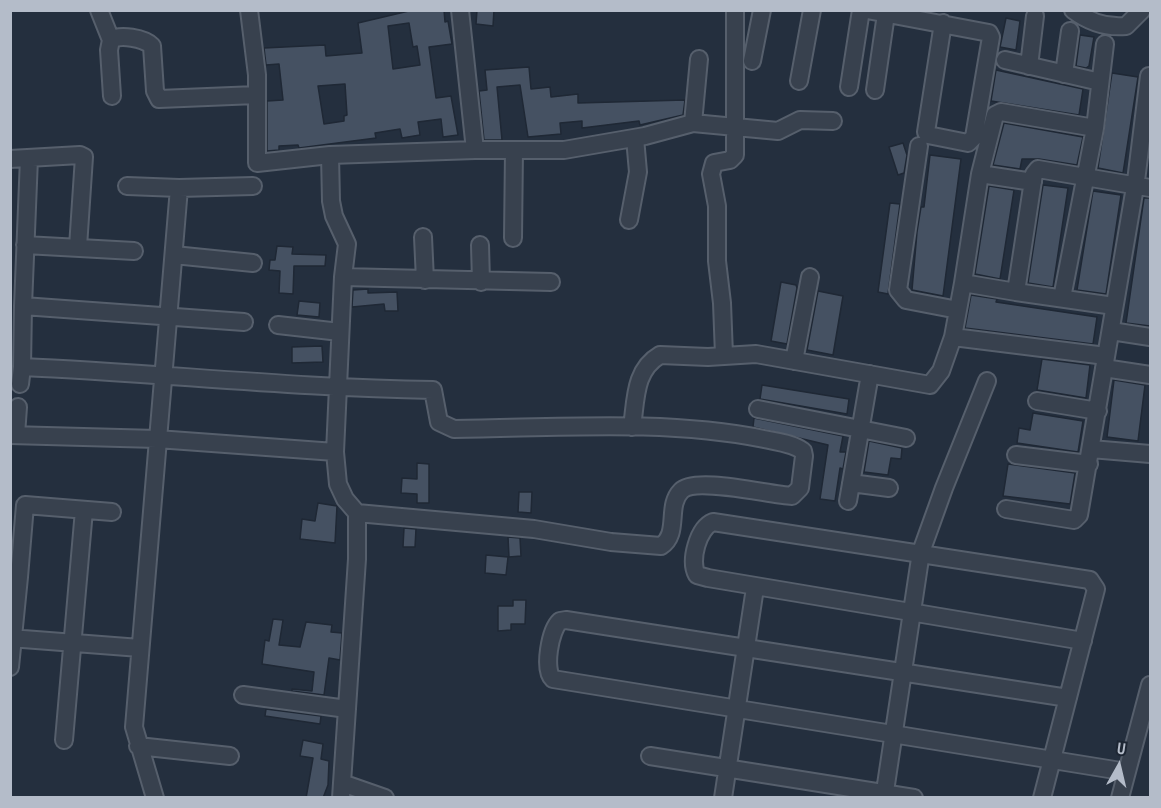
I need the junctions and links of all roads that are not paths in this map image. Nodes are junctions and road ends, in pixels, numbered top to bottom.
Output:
1 (99, 10) edge
2 (249, 10) edge
3 (460, 10) edge
4 (735, 10) edge
5 (762, 10) edge
6 (812, 10) edge
7 (861, 10) edge
8 (867, 10) edge
9 (1073, 10) edge
10 (1142, 10) edge
11 (893, 14) edge
12 (1035, 16) dead end
13 (937, 18) edge
14 (1070, 31) dead end
15 (111, 40) junction
16 (1105, 44) dead end
17 (699, 58) dead end
18 (1005, 60) dead end
19 (752, 61) dead end
20 (1029, 66) junction
21 (1064, 74) junction
22 (1149, 76) edge
23 (799, 81) dead end
24 (1100, 82) junction
25 (849, 87) dead end
26 (875, 90) dead end
27 (256, 95) junction
28 (112, 96) dead end
29 (833, 121) dead end
30 (693, 123) junction
31 (734, 126) junction
32 (1095, 128) junction
33 (635, 138) junction
34 (919, 146) dead end
35 (475, 150) junction
36 (514, 150) junction
37 (330, 155) junction
38 (10, 159) edge
39 (29, 159) junction
40 (980, 174) junction
41 (1086, 176) junction
42 (1033, 182) junction
43 (127, 186) dead end
44 (253, 186) dead end
45 (1143, 186) edge
46 (179, 188) junction
47 (629, 219) dead end
48 (423, 237) dead end
49 (513, 238) dead end
50 (26, 245) junction
51 (480, 245) dead end
52 (78, 247) junction
53 (134, 251) dead end
54 (174, 255) junction
55 (253, 262) dead end
56 (343, 277) junction
57 (810, 277) dead end
58 (425, 280) junction
59 (481, 282) junction
60 (551, 282) dead end
61 (963, 283) junction
62 (1016, 292) junction
63 (1062, 298) junction
64 (23, 306) junction
65 (1114, 306) junction
66 (958, 310) junction
67 (170, 315) junction
68 (244, 322) dead end
69 (278, 325) dead end
70 (1111, 331) junction
71 (340, 332) junction
72 (953, 337) junction
73 (1150, 337) edge
74 (724, 355) junction
75 (794, 361) junction
76 (1105, 362) junction
77 (163, 374) junction
78 (870, 374) junction
79 (1150, 375) edge
80 (987, 381) dead end
81 (336, 389) junction
82 (1037, 401) dead end
83 (18, 407) dead end
84 (758, 410) dead end
85 (1098, 411) junction
86 (632, 427) junction
87 (861, 428) junction
88 (13, 435) edge
89 (906, 438) dead end
90 (157, 439) junction
91 (335, 452) junction
92 (1150, 453) edge
93 (1016, 455) dead end
94 (1090, 457) junction
95 (851, 483) junction
96 (889, 488) dead end
97 (848, 501) dead end
98 (1006, 509) dead end
99 (84, 510) junction
100 (112, 512) dead end
101 (357, 513) junction
102 (921, 552) junction
103 (15, 577) edge
104 (756, 588) junction
105 (912, 612) junction
106 (12, 638) edge
107 (1083, 641) junction
108 (74, 643) junction
109 (140, 648) junction
110 (746, 648) junction
111 (10, 667) edge
112 (903, 672) junction
113 (1150, 685) edge
114 (243, 695) dead end
115 (1068, 698) junction
116 (347, 709) junction
117 (737, 709) junction
118 (894, 734) junction
119 (64, 740) dead end
120 (138, 746) junction
121 (230, 756) dead end
122 (650, 756) dead end
123 (1052, 760) junction
124 (728, 768) junction
125 (1127, 772) junction
126 (341, 790) edge
127 (885, 795) edge
128 (155, 798) edge
129 (385, 798) edge
130 (723, 798) edge
131 (914, 798) edge
132 (1042, 798) edge
133 (1120, 798) edge

1 - 15 street
2 - 27 street
3 - 35 street
4 - 31 street
5 - 19 street
6 - 23 street
7 - 25 street
8 - 11 street
9 - 10 street
11 - 13 street
11 - 26 street
12 - 20 street
13 - 13 street
14 - 21 street
15 - 27 street
15 - 28 street
16 - 24 street
17 - 30 street
18 - 20 street
20 - 21 street
21 - 24 street
22 - 45 street
24 - 32 street
27 - 37 street
29 - 31 street
30 - 31 street
30 - 33 street
31 - 74 street
32 - 40 street
32 - 41 street
33 - 36 street
33 - 47 street
34 - 66 street
35 - 36 street
35 - 37 street
36 - 49 street
37 - 56 street
38 - 39 street
39 - 50 street
39 - 52 street
40 - 42 street
40 - 61 street
41 - 42 street
41 - 45 street
41 - 63 street
42 - 62 street
43 - 46 street
44 - 46 street
45 - 65 street
46 - 54 street
48 - 58 street
50 - 52 street
50 - 64 street
51 - 59 street
52 - 53 street
54 - 55 street
54 - 67 street
56 - 58 street
56 - 71 street
57 - 75 street
58 - 59 street
59 - 60 street
61 - 62 street
61 - 66 street
62 - 63 street
63 - 65 street
64 - 67 street
64 - 77 street
65 - 70 street
66 - 72 street
67 - 68 street
67 - 77 street
69 - 71 street
70 - 73 street
70 - 76 street
71 - 81 street
72 - 76 street
72 - 78 street
74 - 75 street
74 - 86 street
75 - 78 street
76 - 79 street
76 - 85 street
77 - 81 street
77 - 90 street
78 - 87 street
80 - 102 street
81 - 86 street
81 - 91 street
82 - 85 street
83 - 88 street
84 - 87 street
85 - 94 street
86 - 101 street
87 - 89 street
87 - 95 street
88 - 90 street
90 - 91 street
90 - 109 street
91 - 101 street
92 - 94 street
93 - 94 street
94 - 98 street
95 - 96 street
95 - 97 street
99 - 100 street
99 - 103 street
99 - 108 street
101 - 116 street
102 - 104 street
102 - 105 street
102 - 107 street
103 - 106 street
104 - 105 street
104 - 110 street
105 - 107 street
105 - 112 street
106 - 108 street
106 - 111 street
107 - 115 street
108 - 109 street
108 - 119 street
109 - 120 street
110 - 112 street
110 - 117 street
110 - 117 street
112 - 115 street
112 - 118 street
113 - 125 street
114 - 116 street
115 - 123 street
116 - 126 street
117 - 118 street
117 - 124 street
118 - 123 street
118 - 127 street
120 - 121 street
120 - 128 street
122 - 124 street
123 - 125 street
123 - 132 street
124 - 127 street
124 - 130 street
125 - 133 street
126 - 129 street
127 - 131 street

